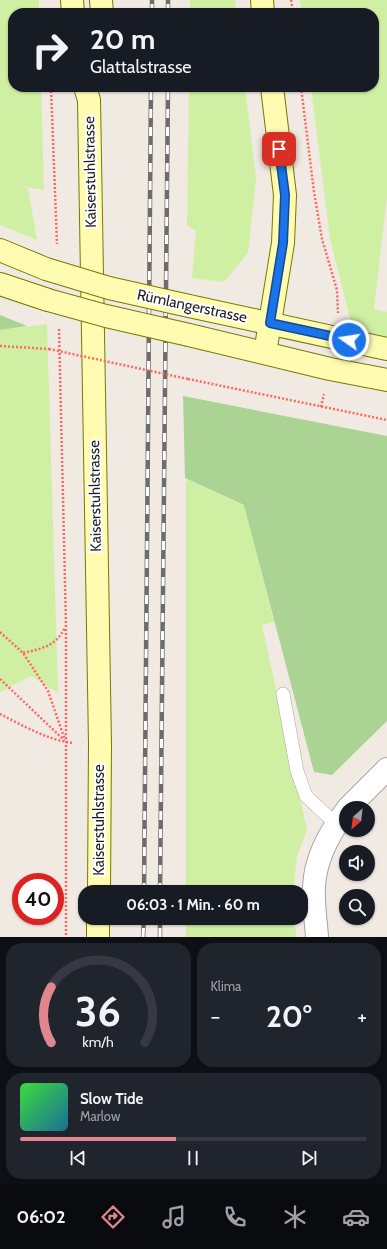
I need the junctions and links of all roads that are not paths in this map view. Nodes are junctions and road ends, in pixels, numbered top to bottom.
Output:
1 (89, 92) edge
2 (273, 92) edge
3 (0, 250) edge
4 (0, 284) edge
5 (270, 323) junction
6 (387, 349) edge
7 (265, 354) junction
8 (387, 380) edge
9 (283, 694) dead end
10 (387, 769) edge
11 (356, 801) edge
12 (339, 813) edge
13 (339, 822) edge
14 (98, 885) edge
15 (98, 925) edge
16 (98, 937) edge
17 (317, 937) edge

1 - 14 street, Kaiserstuhlstrasse
2 - 5 street
3 - 5 street, Rümlangerstrasse, bridge
4 - 7 street, Rümlangerstrasse, bridge
5 - 6 street, Rümlangerstrasse
5 - 7 street
7 - 8 street, Rümlangerstrasse
9 - 12 lane
10 - 11 street
13 - 17 street
15 - 16 street

